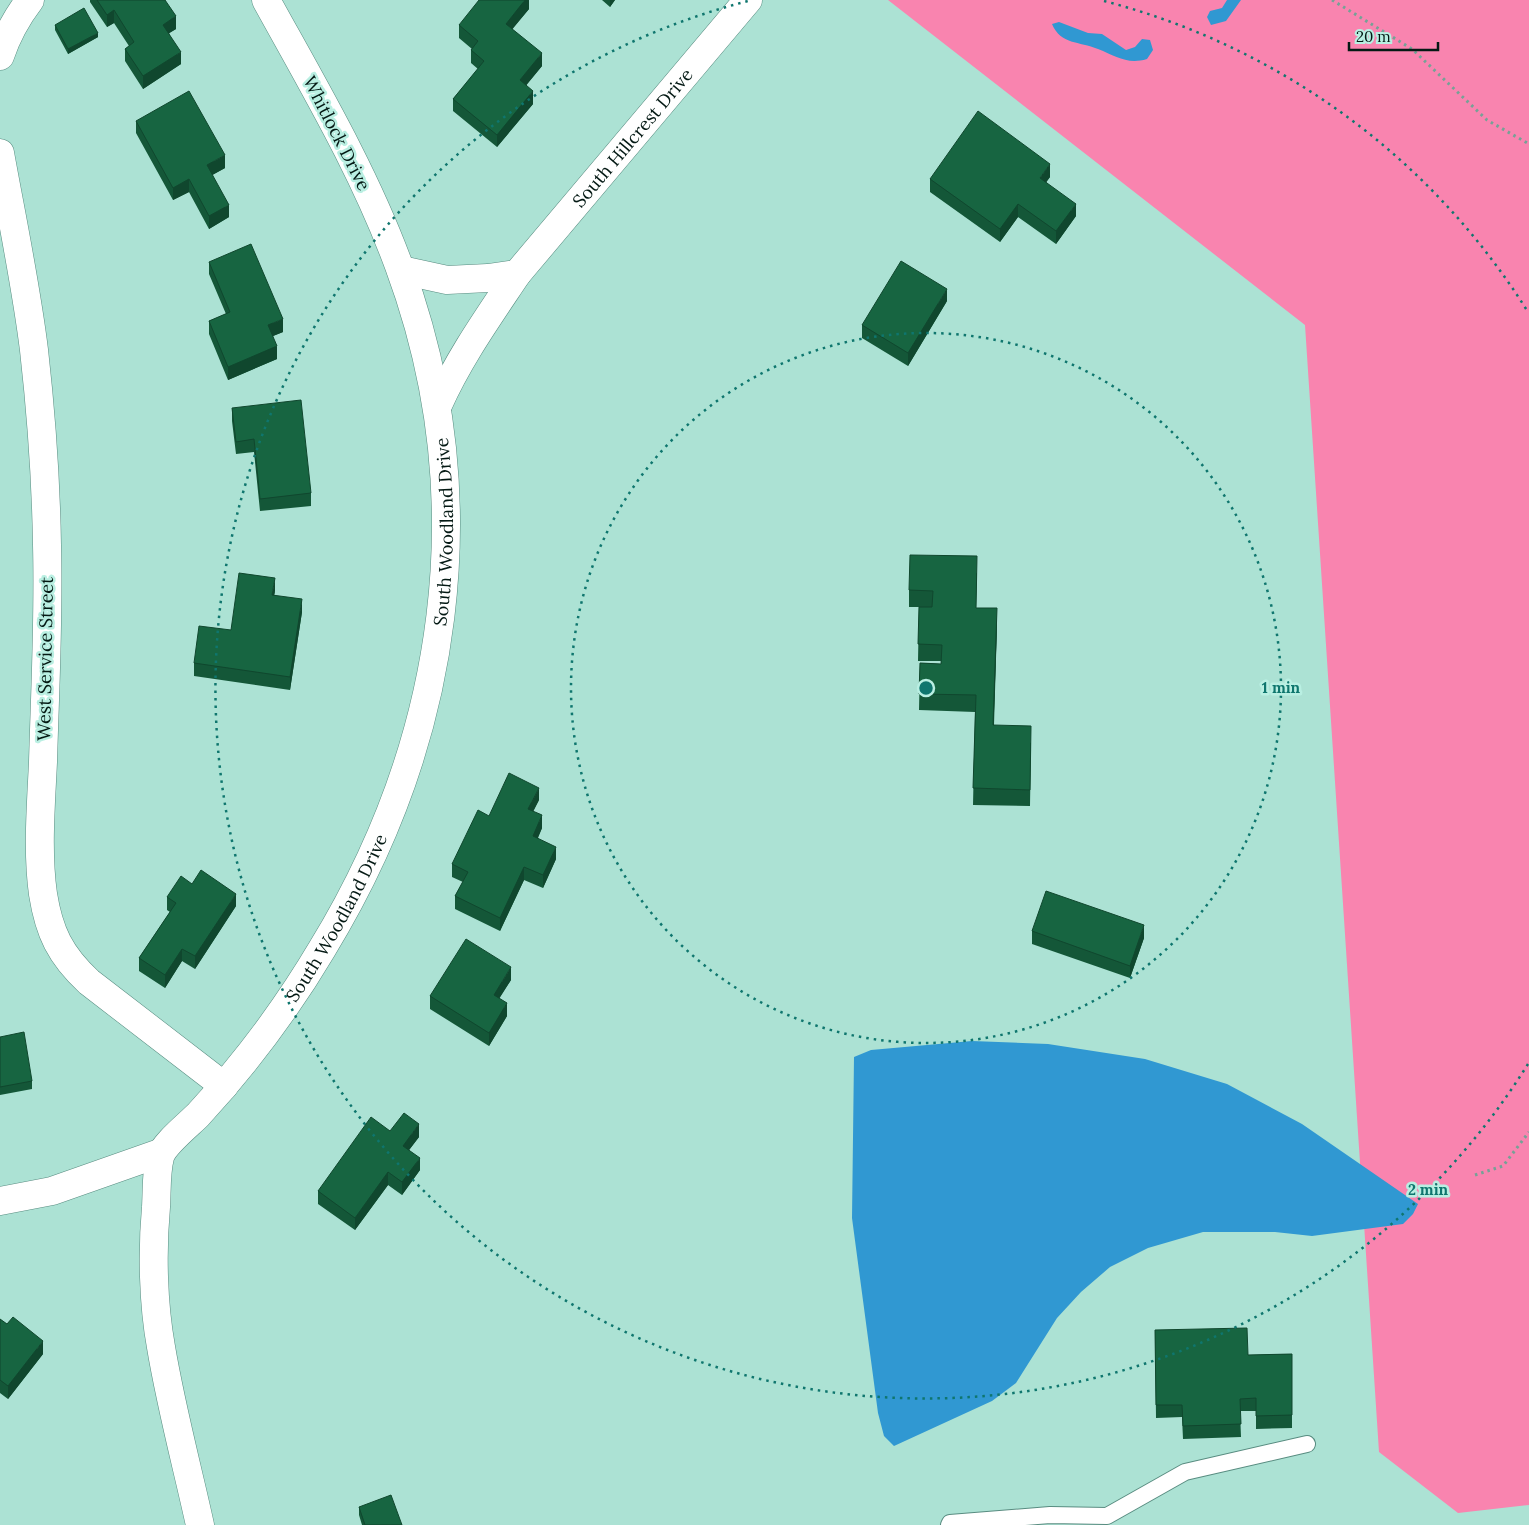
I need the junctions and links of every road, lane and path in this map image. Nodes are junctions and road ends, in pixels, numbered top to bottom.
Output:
1 (30, 0) edge
2 (266, 0) edge
3 (748, 0) edge
4 (1332, 0) edge
5 (0, 56) edge
6 (1529, 144) edge
7 (0, 154) edge
8 (401, 270) junction
9 (518, 274) junction
10 (438, 405) junction
11 (224, 1086) junction
12 (1529, 1132) edge
13 (160, 1153) junction
14 (1476, 1174) dead end
15 (0, 1201) edge
16 (1307, 1444) dead end
17 (200, 1525) edge
18 (950, 1525) edge

1 - 5 street
2 - 8 street, Whitlock Drive
3 - 9 street, South Hillcrest Drive
4 - 6 path
7 - 11 street, West Service Street
8 - 9 street
8 - 10 street, South Woodland Drive
9 - 10 street, South Hillcrest Drive
10 - 11 street, South Woodland Drive
11 - 13 street, South Woodland Drive
12 - 14 path
13 - 15 street
13 - 17 street
16 - 18 lane

